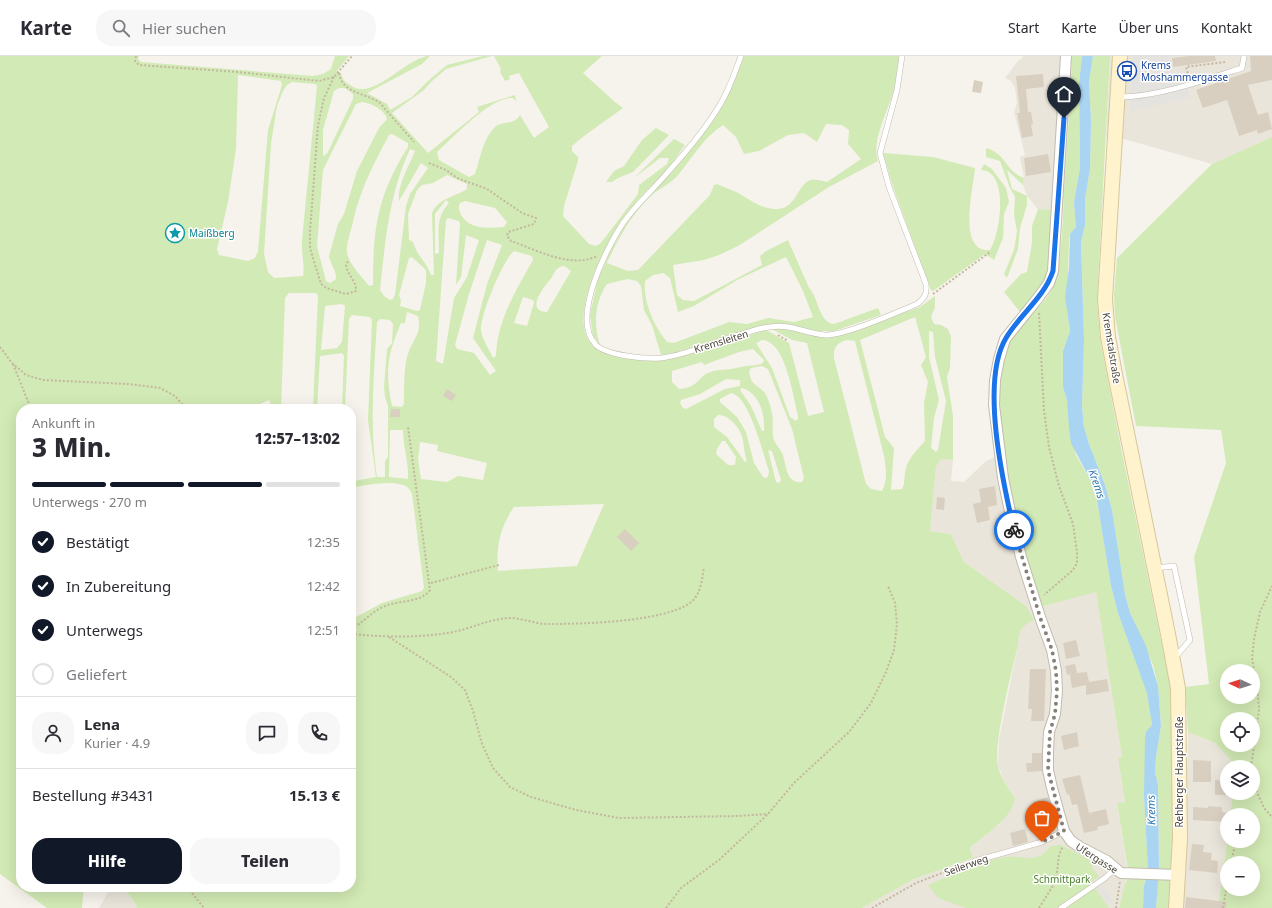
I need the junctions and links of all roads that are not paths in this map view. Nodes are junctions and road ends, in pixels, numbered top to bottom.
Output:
1 (741, 56) edge
2 (902, 56) edge
3 (1066, 56) edge
4 (1120, 56) edge
5 (1244, 56) edge
6 (1118, 97) junction
7 (1154, 568) junction
8 (1169, 636) joint
9 (1173, 657) junction
10 (1065, 833) junction
11 (975, 861) road end
12 (1121, 872) junction
13 (1175, 875) junction
14 (1060, 908) edge
15 (1176, 908) edge

1 - 2 lane, Kremsleiten
3 - 10 street
4 - 6 main road, Kremstalstraße
5 - 6 lane
6 - 7 main road, Kremstalstraße
7 - 8 main road, Kremstalstraße
7 - 9 lane
8 - 9 main road, Rehberger Hauptstraße
9 - 13 main road, Rehberger Hauptstraße
10 - 11 lane, Seilerweg
10 - 12 street, Ufergasse
12 - 13 street, Ufergasse
12 - 14 lane
13 - 15 main road, Rehberger Hauptstraße

